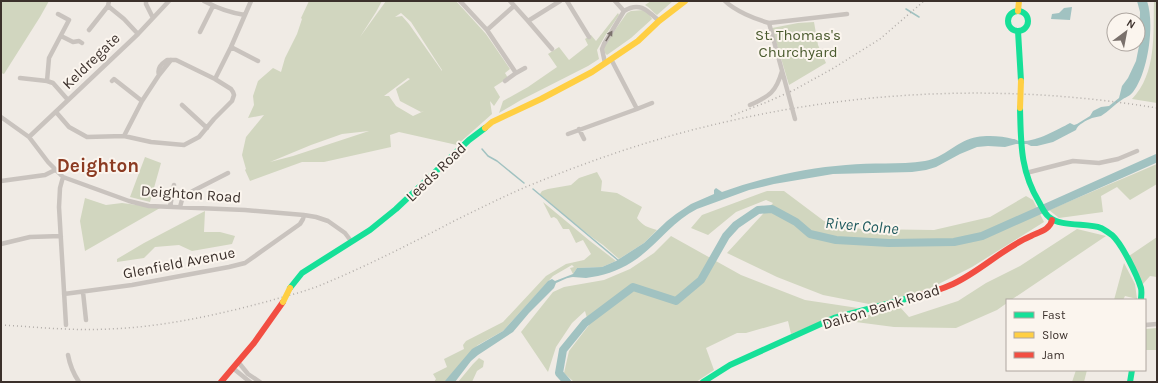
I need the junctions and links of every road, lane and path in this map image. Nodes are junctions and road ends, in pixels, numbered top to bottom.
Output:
1 (146, 1) edge
2 (168, 1) edge
3 (204, 1) edge
4 (250, 1) edge
5 (460, 1) edge
6 (510, 1) edge
7 (560, 1) edge
8 (567, 1) edge
9 (615, 1) edge
10 (685, 1) edge
11 (725, 1) edge
12 (1019, 1) edge
13 (109, 3) edge
14 (213, 6) junction
15 (514, 6) junction
16 (624, 11) junction
17 (1018, 12) junction
18 (58, 14) dead end
19 (847, 14) dead end
20 (245, 15) junction
21 (153, 18) junction
22 (528, 21) junction
23 (659, 21) junction
24 (769, 23) junction
25 (89, 30) dead end
26 (487, 30) junction
27 (584, 30) junction
28 (1018, 31) junction
29 (200, 32) dead end
30 (580, 33) dead end
31 (138, 34) junction
32 (61, 36) junction
33 (589, 36) dead end
34 (82, 43) dead end
35 (231, 47) junction
36 (552, 50) dead end
37 (612, 59) junction
38 (258, 61) dead end
39 (605, 63) junction
40 (525, 68) dead end
41 (782, 71) junction
42 (516, 73) junction
43 (20, 78) dead end
44 (215, 79) junction
45 (47, 81) junction
46 (112, 81) dead end
47 (505, 81) dead end
48 (68, 100) junction
49 (142, 101) junction
50 (652, 103) dead end
51 (182, 105) dead end
52 (750, 105) dead end
53 (638, 109) junction
54 (56, 112) junction
55 (1, 117) edge
56 (795, 119) dead end
57 (208, 128) junction
58 (579, 130) junction
59 (568, 134) dead end
60 (124, 136) junction
61 (28, 137) junction
62 (584, 139) dead end
63 (1137, 151) dead end
64 (54, 170) junction
65 (228, 173) dead end
66 (1026, 173) junction
67 (63, 177) junction
68 (1, 181) edge
69 (174, 185) dead end
70 (170, 207) junction
71 (180, 207) junction
72 (304, 215) junction
73 (1050, 218) junction
74 (61, 236) junction
75 (351, 241) junction
76 (1, 244) edge
77 (83, 292) junction
78 (64, 294) junction
79 (1141, 299) edge
80 (86, 320) dead end
81 (1157, 324) edge
82 (66, 325) dead end
83 (1146, 325) edge
84 (68, 355) dead end
85 (239, 363) junction
86 (234, 369) junction
87 (1132, 371) edge
88 (79, 382) edge
89 (221, 382) edge
90 (250, 382) edge
91 (258, 382) edge
92 (703, 382) edge
93 (1130, 382) edge

1 - 21 street
2 - 21 street, Keldregate
3 - 14 street
4 - 20 street
5 - 26 street
6 - 15 street
7 - 22 street
8 - 27 street
9 - 16 street
10 - 23 main road, Leeds Road
11 - 24 street
12 - 17 main road
13 - 25 street
13 - 31 street
14 - 20 street
14 - 29 street
15 - 22 street
15 - 26 street
16 - 23 street
39 -> 16 street
17 - 28 main road
17 - 28 main road
18 - 32 street
19 - 24 street
20 - 35 street
21 - 31 street, Keldregate
22 - 36 street
23 - 37 main road, Leeds Road
24 - 41 street
26 - 42 street
27 - 30 street
27 - 33 street
28 - 66 main road, bridge
31 - 48 street, Keldregate
32 - 34 street
32 - 45 street
35 - 38 street
35 - 44 street
37 - 39 main road, Leeds Road
37 - 53 street
39 - 75 main road, Leeds Road
40 - 42 street
41 - 52 street
41 - 56 street, bridge
42 - 47 street
43 - 45 street
44 - 49 street
44 - 57 street
45 - 48 street
46 - 49 street
48 - 54 street, Keldregate
49 - 60 street
50 - 53 street
51 - 57 street
53 - 58 street
54 - 60 street
54 - 61 street, Keldregate
55 - 61 street, Deighton Road
57 - 60 street
58 - 59 street
58 - 62 street
61 - 64 street, Deighton Road
63 - 66 street
64 - 67 street, Deighton Road
64 - 68 street
65 - 71 street
66 - 73 main road
67 - 70 street, Deighton Road
67 - 74 street
69 - 70 street
70 - 71 street, Deighton Road
71 - 72 street, Deighton Road
72 - 75 street, Deighton Road
72 - 77 street, Glenfield Avenue
73 - 79 main road
73 - 92 main road, Dalton Bank Road
74 - 76 street
74 - 78 street
75 - 85 main road, Leeds Road, bridge
77 - 78 street, Glenfield Avenue
77 - 80 street
78 - 82 street
81 - 83 street
84 - 88 street
85 - 86 main road, Leeds Road
85 - 91 street
86 - 89 main road, Leeds Road
86 - 90 street
87 - 93 main road

